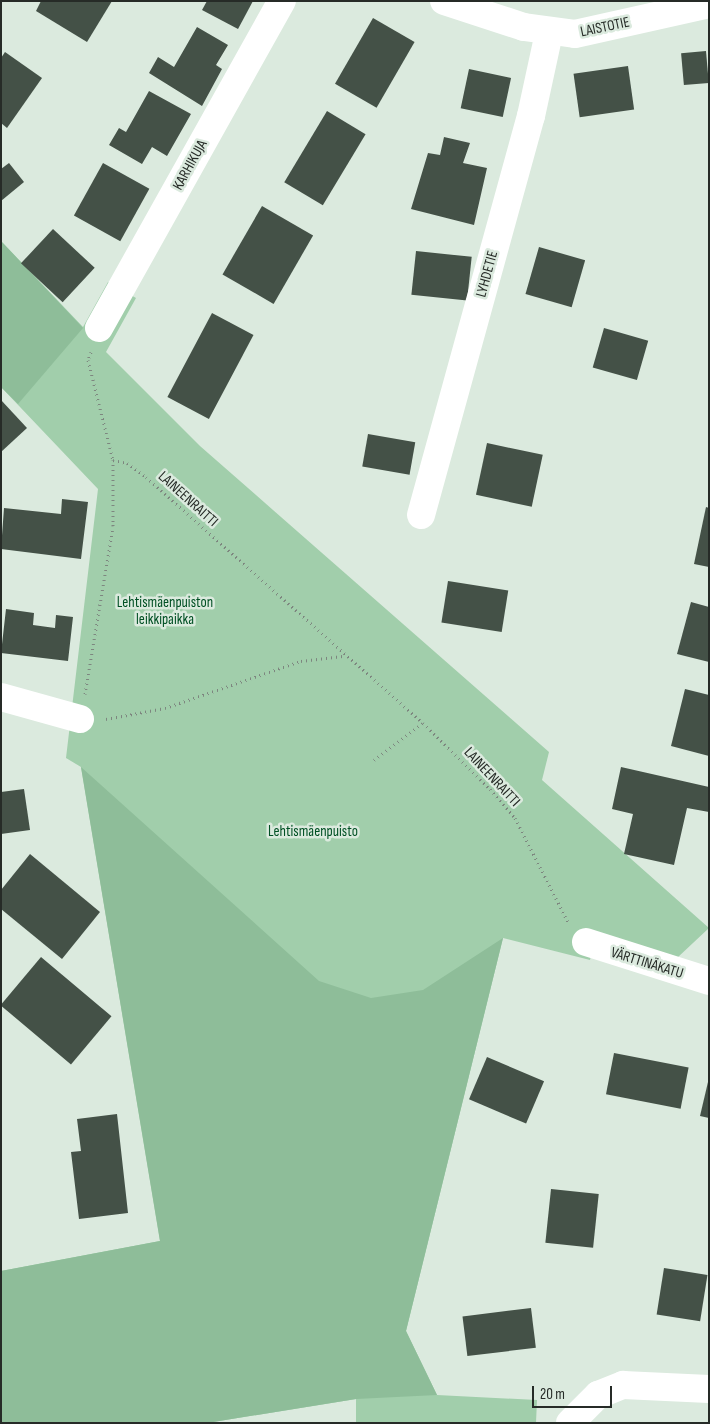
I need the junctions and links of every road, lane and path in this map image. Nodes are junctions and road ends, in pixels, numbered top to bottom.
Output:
1 (282, 1) edge
2 (444, 1) edge
3 (709, 4) edge
4 (549, 32) junction
5 (99, 328) joint
6 (113, 460) junction
7 (421, 515) dead end
8 (344, 655) junction
9 (1, 697) edge
10 (80, 719) junction
11 (423, 722) junction
12 (374, 760) dead end
13 (586, 942) joint
14 (709, 981) edge
15 (709, 1390) edge
16 (570, 1423) edge

1 - 5 street, KARHIKUJA
2 - 4 street, LAISTOTIE
3 - 4 street, LAISTOTIE
4 - 7 street, LYHDETIE
5 - 6 path
6 - 8 path, LAINEENRAITTI
6 - 10 path
8 - 10 path
8 - 11 path, LAINEENRAITTI
9 - 10 street
11 - 12 path
11 - 13 path, LAINEENRAITTI
13 - 14 street, VÄRTTINÄKATU
15 - 16 street

